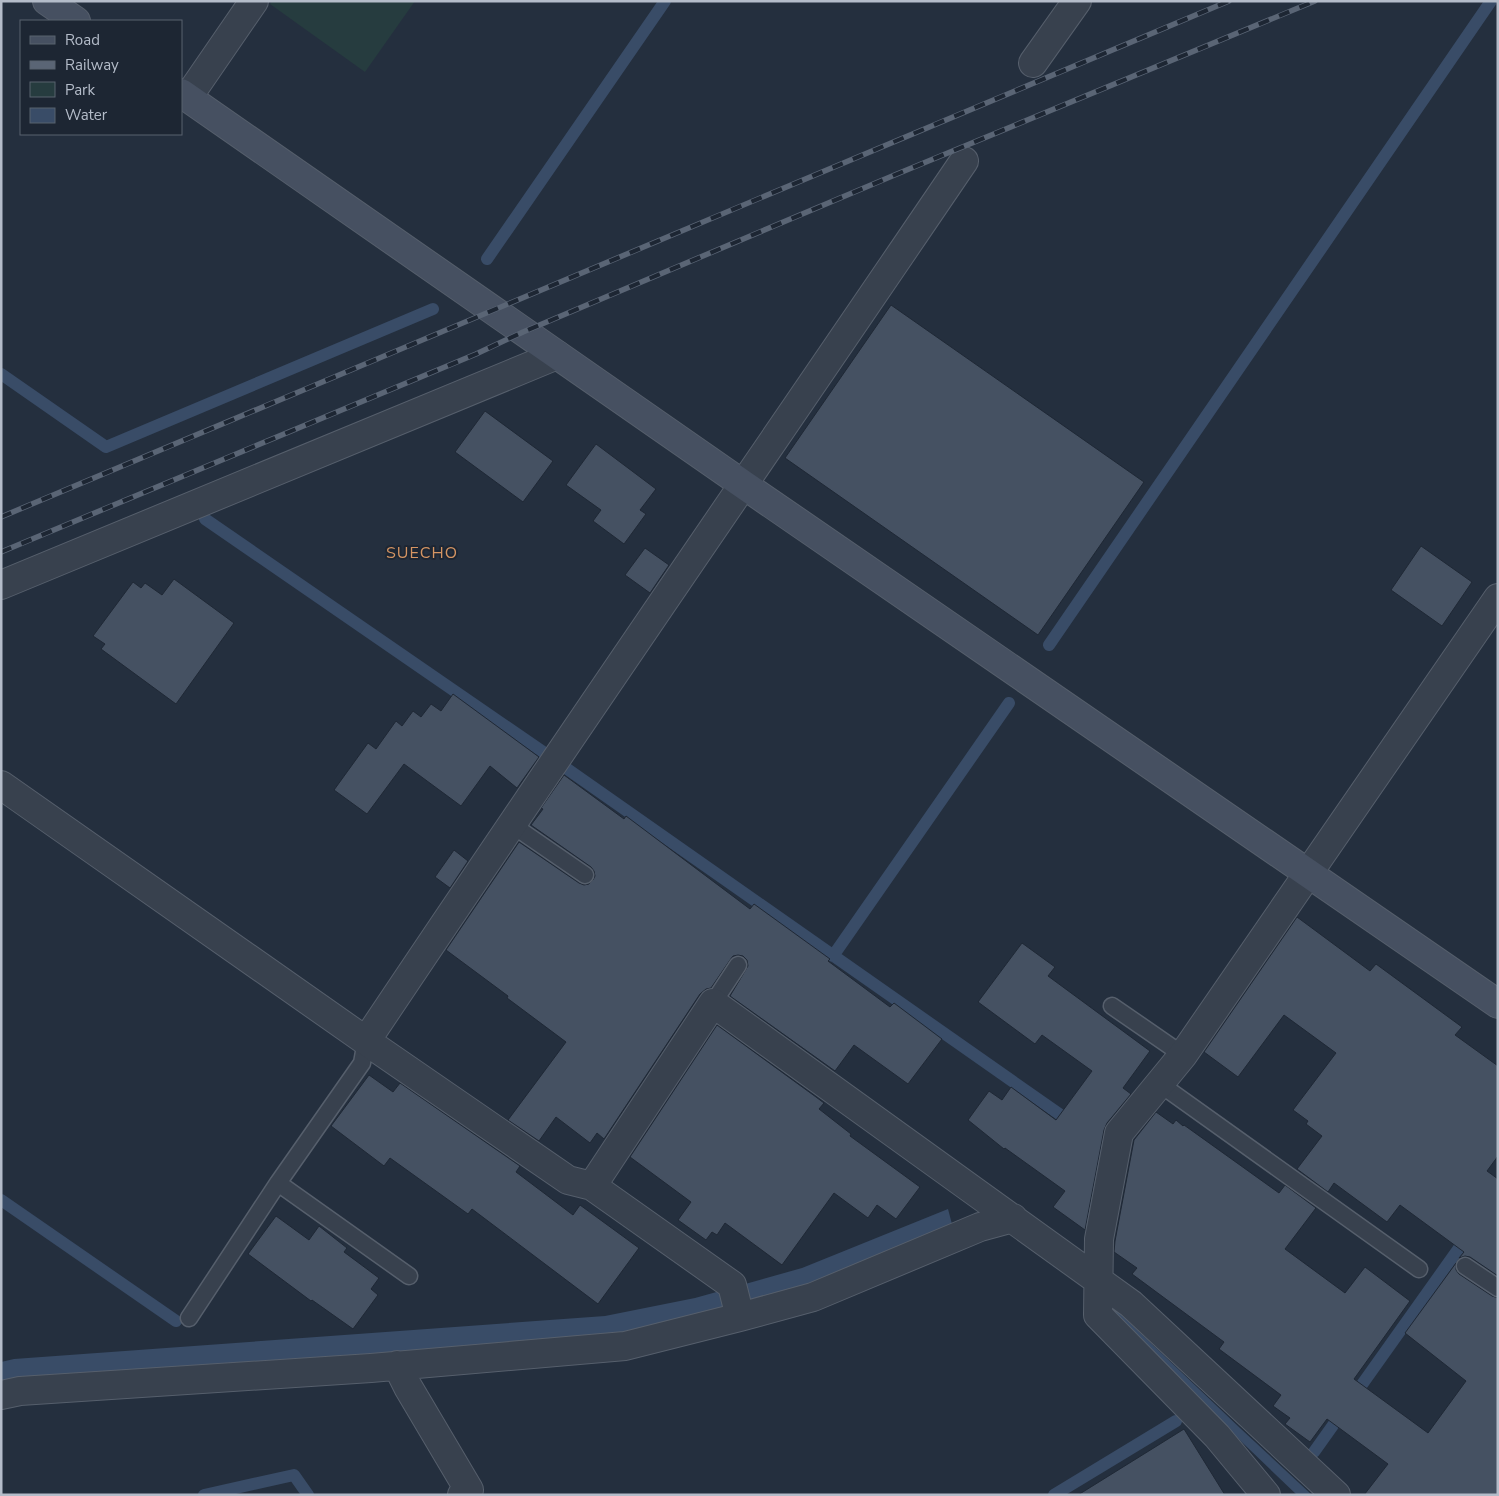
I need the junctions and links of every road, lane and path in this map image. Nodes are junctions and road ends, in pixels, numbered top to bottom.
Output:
1 (47, 1) edge
2 (254, 1) edge
3 (1076, 1) edge
4 (75, 20) edge
5 (1033, 63) dead end
6 (185, 95) edge
7 (964, 161) dead end
8 (557, 355) junction
9 (744, 485) junction
10 (1, 586) edge
11 (1498, 598) edge
12 (1, 785) edge
13 (511, 824) junction
14 (1309, 873) junction
15 (585, 875) dead end
16 (738, 965) dead end
17 (713, 1003) junction
18 (1498, 1004) edge
19 (1112, 1006) dead end
20 (366, 1041) junction
21 (1183, 1055) junction
22 (1160, 1084) junction
23 (278, 1183) junction
24 (592, 1186) junction
25 (1012, 1218) junction
26 (1466, 1266) dead end
27 (1419, 1269) dead end
28 (409, 1276) dead end
29 (1099, 1280) junction
30 (1498, 1288) edge
31 (740, 1317) junction
32 (189, 1318) dead end
33 (397, 1366) junction
34 (1, 1395) edge
35 (462, 1495) edge
36 (1266, 1495) edge
37 (1336, 1495) edge

1 - 4 street
2 - 6 street
3 - 5 street
6 - 8 street
7 - 9 street
8 - 9 street
8 - 10 street
9 - 13 street
9 - 14 street
11 - 14 street
12 - 20 street
13 - 15 lane
13 - 20 street
14 - 18 street
14 - 21 street
16 - 17 lane
17 - 24 street
17 - 25 street
19 - 21 lane
20 - 23 lane
20 - 24 street
21 - 22 street
22 - 27 lane
22 - 29 street
23 - 28 lane
23 - 32 lane
24 - 31 street
25 - 29 street
25 - 31 street
26 - 30 lane
29 - 36 street
29 - 37 street
31 - 33 street
33 - 34 street
33 - 35 street

